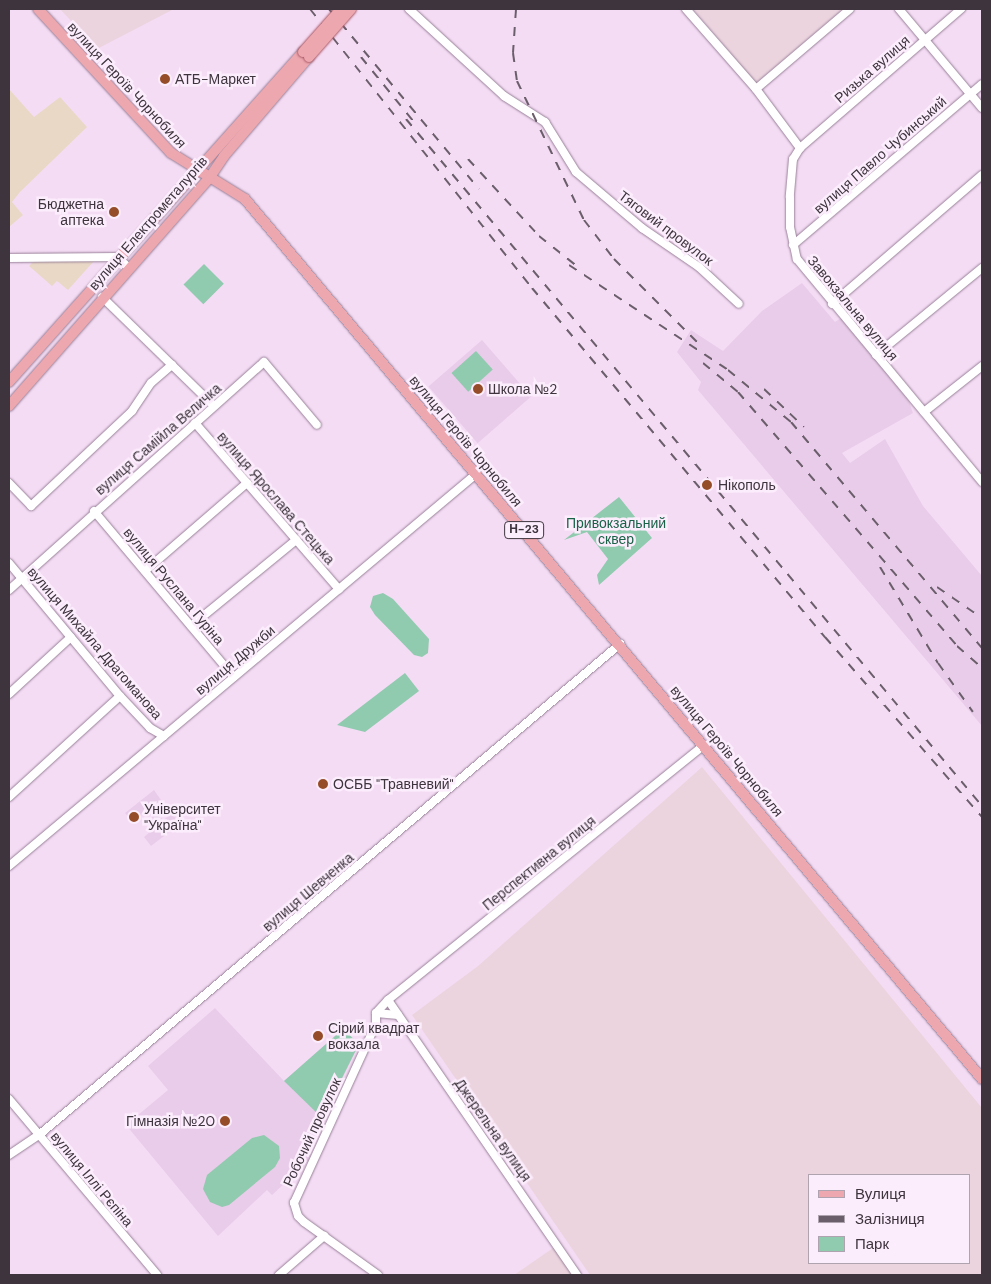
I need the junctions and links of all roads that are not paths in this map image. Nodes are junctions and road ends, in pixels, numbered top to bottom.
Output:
1 (38, 9) edge
2 (341, 9) edge
3 (351, 9) edge
4 (409, 9) edge
5 (686, 9) edge
6 (850, 9) edge
7 (900, 9) edge
8 (961, 9) edge
9 (925, 39) junction
10 (306, 54) junction
11 (982, 84) edge
12 (756, 90) junction
13 (971, 94) junction
14 (982, 108) edge
15 (800, 148) junction
16 (195, 170) junction
17 (982, 175) edge
18 (210, 177) junction
19 (794, 245) junction
20 (117, 257) junction
21 (9, 258) edge
22 (128, 267) junction
23 (982, 268) edge
24 (102, 297) junction
25 (738, 304) dead end
26 (832, 304) junction
27 (876, 355) junction
28 (172, 365) junction
29 (982, 366) edge
30 (9, 382) edge
31 (9, 406) edge
32 (214, 406) junction
33 (924, 412) junction
34 (195, 423) junction
35 (317, 425) dead end
36 (476, 474) junction
37 (982, 482) edge
38 (9, 483) edge
39 (247, 483) junction
40 (94, 511) junction
41 (296, 540) junction
42 (9, 563) edge
43 (145, 571) junction
44 (22, 578) junction
45 (338, 589) junction
46 (9, 590) edge
47 (191, 626) junction
48 (71, 637) junction
49 (620, 644) junction
50 (234, 677) junction
51 (9, 694) edge
52 (120, 696) junction
53 (164, 736) junction
54 (704, 745) junction
55 (9, 796) edge
56 (9, 866) edge
57 (388, 1000) junction
58 (376, 1013) junction
59 (398, 1015) junction
60 (982, 1079) edge
61 (9, 1099) edge
62 (39, 1135) junction
63 (9, 1154) edge
64 (324, 1236) junction
65 (157, 1275) edge
66 (279, 1275) edge
67 (378, 1275) edge
68 (577, 1275) edge

1 - 16 main road, вулиця Героїв Чорнобиля / Н-23
2 - 10 main road, bridge
3 - 10 main road, bridge
4 - 25 street, Тяговий провулок
5 - 12 street
6 - 12 street
7 - 9 street
8 - 9 street, Ризька вулиця
9 - 13 street
9 - 15 street, Ризька вулиця
10 - 16 main road, вулиця Електрометалургів
10 - 18 main road, вулиця Електрометалургів
11 - 13 street, вулиця Павло Чубинський
12 - 15 street
13 - 14 street
13 - 19 street, вулиця Павло Чубинський
15 - 19 street, Завокзальна вулиця
16 - 18 main road, вулиця Героїв Чорнобиля / Н-23
16 - 20 main road, вулиця Електрометалургів
17 - 26 street
18 - 22 main road, вулиця Електрометалургів
18 - 36 main road, вулиця Героїв Чорнобиля / Н-23
19 - 26 street, Завокзальна вулиця
20 - 21 street
20 - 22 street
20 - 30 main road, вулиця Електрометалургів
22 - 24 main road, вулиця Електрометалургів
23 - 27 street
24 - 28 street
24 - 31 main road, вулиця Електрометалургів
26 - 27 street, Завокзальна вулиця
27 - 33 street, Завокзальна вулиця
28 - 32 street
28 - 38 street
29 - 33 street
32 - 34 street, вулиця Самійла Величка
32 - 35 street, вулиця Самійла Величка
33 - 37 street, Завокзальна вулиця
34 - 39 street, вулиця Ярослава Стецька
34 - 40 street, вулиця Самійла Величка
36 - 45 street, вулиця Дружби
36 - 49 main road, вулиця Героїв Чорнобиля / Н-23
39 - 41 street, вулиця Ярослава Стецька
39 - 43 street
40 - 43 street, вулиця Руслана Гуріна
40 - 44 street, вулиця Самійла Величка
41 - 45 street, вулиця Ярослава Стецька
41 - 47 street
42 - 44 street, вулиця Михайла Драгоманова
43 - 47 street, вулиця Руслана Гуріна
44 - 46 street, вулиця Самійла Величка
44 - 48 street, вулиця Михайла Драгоманова
45 - 50 street, вулиця Дружби
47 - 50 street, вулиця Руслана Гуріна
48 - 51 street
48 - 52 street, вулиця Михайла Драгоманова
49 - 54 main road, вулиця Героїв Чорнобиля / Н-23
49 - 62 street, вулиця Шевченка
50 - 53 street, вулиця Дружби
52 - 53 street, вулиця Михайла Драгоманова
52 - 55 street
53 - 56 street, вулиця Дружби
54 - 57 street, Перспективна вулиця
54 - 60 main road, вулиця Героїв Чорнобиля / Н-23
57 - 58 street, Робочий провулок
57 - 59 street, Джерельна вулиця
58 - 59 street
58 - 64 street, Робочий провулок
59 - 68 street, Джерельна вулиця
61 - 62 street, вулиця Іллі Рєпіна
62 - 63 street, вулиця Шевченка
62 - 65 street, вулиця Іллі Рєпіна
64 - 66 street
64 - 67 street, Робочий провулок

